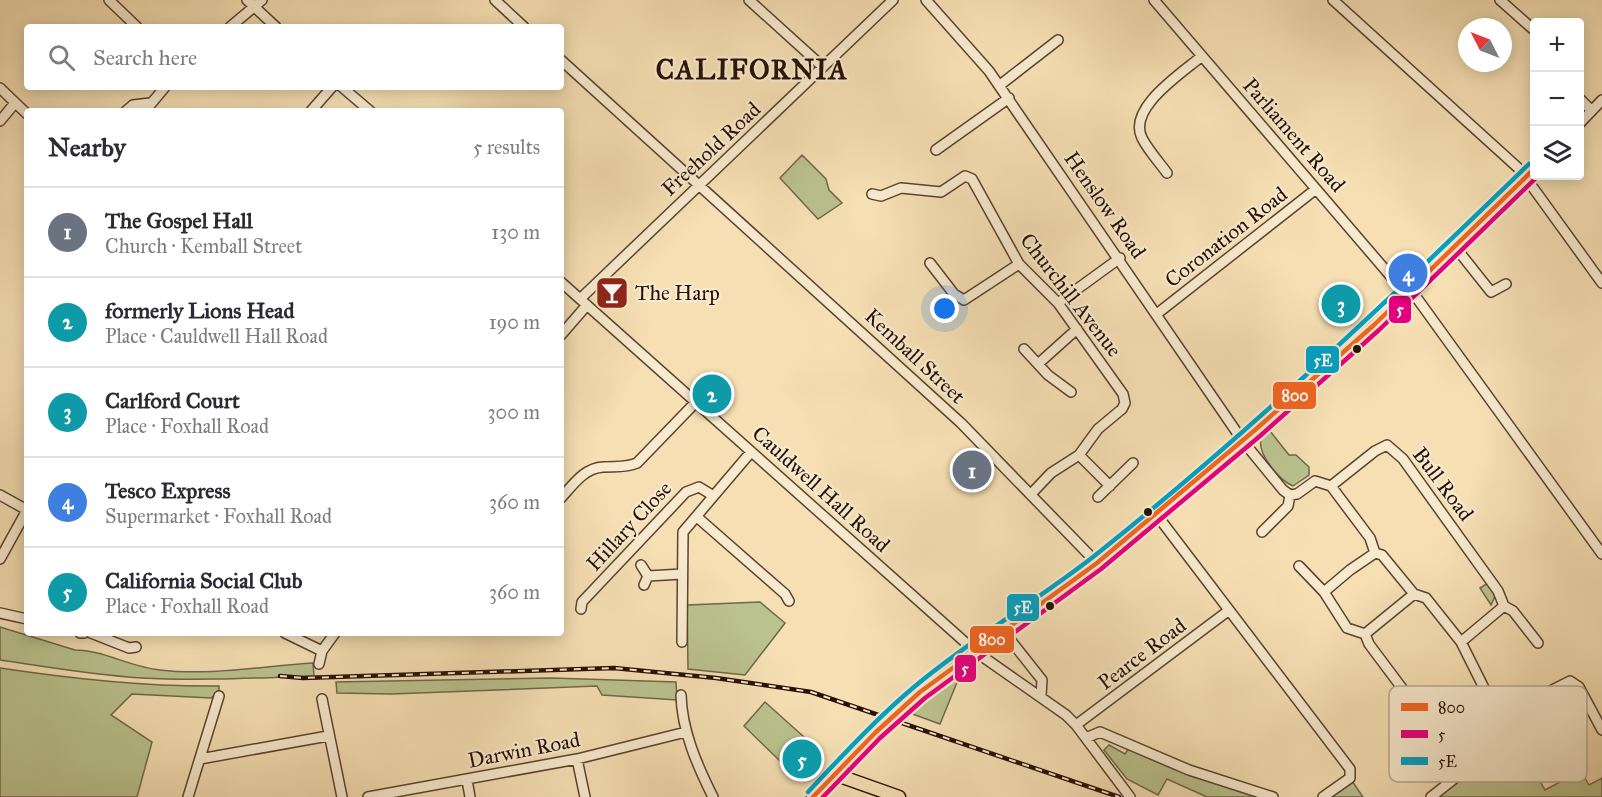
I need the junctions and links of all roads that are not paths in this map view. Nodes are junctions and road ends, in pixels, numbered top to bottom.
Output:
1 (109, 0) edge
2 (247, 0) edge
3 (262, 0) edge
4 (495, 0) edge
5 (749, 0) edge
6 (893, 0) edge
7 (926, 0) edge
8 (1154, 0) edge
9 (1333, 0) edge
10 (1500, 0) edge
11 (254, 8) junction
12 (134, 24) edge
13 (234, 24) edge
14 (273, 24) edge
15 (522, 24) edge
16 (1530, 26) edge
17 (1058, 40) dead end
18 (1202, 56) junction
19 (564, 63) edge
20 (823, 67) junction
21 (1000, 86) junction
22 (0, 88) edge
23 (162, 90) edge
24 (329, 90) edge
25 (345, 90) edge
26 (1009, 98) junction
27 (1602, 100) edge
28 (15, 103) junction
29 (1584, 103) edge
30 (147, 107) edge
31 (130, 108) edge
32 (314, 108) edge
33 (366, 108) edge
34 (1591, 110) junction
35 (24, 111) edge
36 (1584, 118) edge
37 (0, 121) edge
38 (936, 150) dead end
39 (1167, 173) dead end
40 (1529, 174) edge
41 (699, 184) junction
42 (1316, 189) junction
43 (873, 194) dead end
44 (885, 194) junction
45 (883, 205) dead end
46 (1456, 248) junction
47 (1120, 258) junction
48 (930, 263) dead end
49 (1019, 264) junction
50 (1602, 283) edge
51 (1506, 284) dead end
52 (564, 289) edge
53 (1409, 292) junction
54 (584, 302) junction
55 (1058, 303) junction
56 (1158, 313) junction
57 (1077, 329) junction
58 (564, 331) edge
59 (1024, 349) dead end
60 (1038, 364) junction
61 (1071, 393) dead end
62 (696, 402) junction
63 (1242, 440) junction
64 (751, 452) junction
65 (1079, 455) junction
66 (1133, 464) dead end
67 (1110, 486) junction
68 (1331, 486) junction
69 (1032, 493) junction
70 (0, 495) edge
71 (564, 495) edge
72 (712, 495) junction
73 (1290, 495) junction
74 (1098, 497) dead end
75 (24, 508) edge
76 (1156, 514) junction
77 (24, 515) edge
78 (697, 517) junction
79 (1262, 532) dead end
80 (1375, 553) junction
81 (1602, 555) edge
82 (0, 559) edge
83 (1098, 563) junction
84 (641, 565) dead end
85 (1299, 566) dead end
86 (682, 574) junction
87 (1324, 592) junction
88 (1414, 594) junction
89 (789, 601) dead end
90 (1504, 606) junction
91 (581, 609) dead end
92 (1228, 611) junction
93 (0, 613) edge
94 (24, 619) edge
95 (1004, 632) junction
96 (1365, 634) junction
97 (99, 636) edge
98 (291, 636) edge
99 (334, 636) edge
100 (682, 642) dead end
101 (1461, 642) junction
102 (1538, 643) dead end
103 (136, 647) dead end
104 (322, 651) junction
105 (976, 652) junction
106 (319, 664) dead end
107 (1400, 686) edge
108 (1485, 686) edge
109 (1560, 686) edge
110 (1578, 686) edge
111 (681, 695) dead end
112 (219, 696) dead end
113 (1041, 696) junction
114 (322, 699) dead end
115 (1587, 702) edge
116 (1076, 725) junction
117 (1602, 730) edge
118 (686, 732) junction
119 (328, 736) junction
120 (1086, 738) junction
121 (200, 759) junction
122 (578, 759) junction
123 (834, 774) junction
124 (467, 780) junction
125 (1450, 782) edge
126 (188, 797) edge
127 (342, 797) edge
128 (368, 797) edge
129 (470, 797) edge
130 (585, 797) edge
131 (713, 797) edge
132 (813, 797) edge
133 (899, 797) edge
134 (1130, 797) edge
135 (1274, 797) edge
136 (1323, 797) edge
137 (1431, 797) edge

1 - 12 street
2 - 11 street
3 - 11 street
4 - 15 street
5 - 20 street
6 - 20 street, Freehold Road
7 - 21 street, Henslow Road
8 - 18 street, Parliament Road
9 - 40 street
10 - 16 street
11 - 13 street
11 - 14 street
17 - 21 street
18 - 39 street
18 - 42 street, Parliament Road
19 - 41 street, Kemball Street
20 - 41 street, Freehold Road
21 - 26 street, Henslow Road
22 - 28 street
23 - 30 street
24 - 32 street
25 - 33 street
26 - 38 street
26 - 47 street, Henslow Road
27 - 34 street
28 - 35 street
28 - 37 street
29 - 34 street
30 - 31 street
34 - 36 street
40 - 46 street
40 - 50 street
41 - 54 street, Freehold Road
41 - 69 street, Kemball Street
42 - 53 street, Parliament Road
42 - 56 street, Coronation Road
43 - 44 street
44 - 45 street
44 - 49 street, Churchill Avenue
46 - 51 street
46 - 53 street
47 - 55 street
47 - 56 street, Henslow Road
48 - 49 street
49 - 55 street, Churchill Avenue
52 - 54 street, Cauldwell Hall Road
53 - 63 street
53 - 81 street, Parliament Road
54 - 58 street, Freehold Road
54 - 62 street, Cauldwell Hall Road
55 - 57 street, Churchill Avenue
56 - 63 street, Henslow Road
57 - 60 street
57 - 65 street, Churchill Avenue
59 - 60 street
60 - 61 street
62 - 64 street, Cauldwell Hall Road
62 - 71 street
63 - 73 street, Henslow Road
63 - 76 street
64 - 72 street
64 - 105 street, Cauldwell Hall Road
65 - 67 street
65 - 69 street, Churchill Avenue
66 - 67 street
67 - 74 street
68 - 73 street
68 - 80 street
68 - 90 street, Bull Road
69 - 83 street, Kemball Street
70 - 75 street
72 - 78 street
72 - 91 street, Hillary Close
73 - 79 street
76 - 83 street
76 - 92 street
77 - 82 street
78 - 86 street
78 - 89 street
80 - 87 street
80 - 88 street
83 - 95 street
84 - 86 street
85 - 87 street
86 - 100 street
87 - 96 street
88 - 96 street
88 - 101 street
90 - 101 street
90 - 102 street, Bull Road
92 - 116 street, Pearce Road
92 - 136 street
93 - 94 street
95 - 105 street
95 - 113 street
96 - 107 street
97 - 103 street
98 - 104 street
99 - 104 street
101 - 108 street
104 - 106 street
105 - 113 street, Cauldwell Hall Road
105 - 123 street, bridge
109 - 110 street
111 - 118 street
112 - 121 street
113 - 116 street, Cauldwell Hall Road
114 - 119 street
115 - 117 street
116 - 120 street, Cauldwell Hall Road
118 - 122 street, Darwin Road
118 - 131 street
119 - 121 street
119 - 127 street
120 - 134 street, Cauldwell Hall Road
120 - 135 street
121 - 126 street
122 - 124 street, Darwin Road
122 - 130 street
123 - 132 main road
123 - 133 main road
124 - 128 street, Darwin Road
124 - 129 street
125 - 137 street

